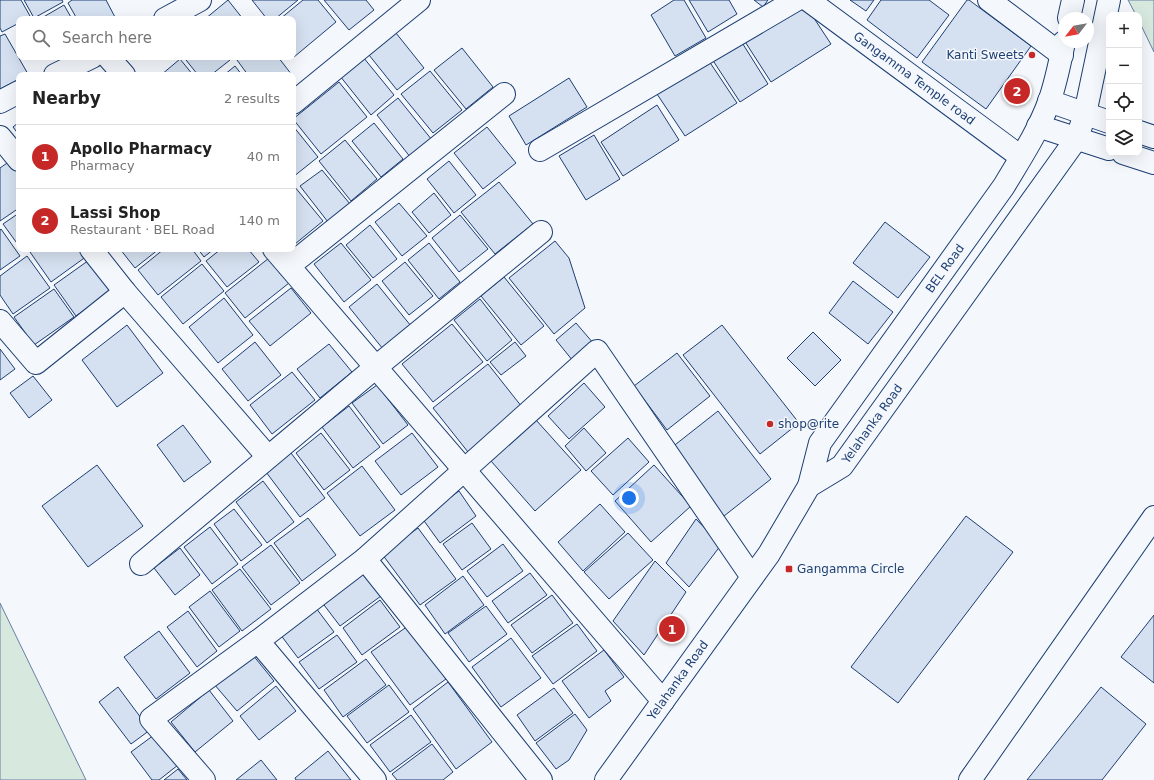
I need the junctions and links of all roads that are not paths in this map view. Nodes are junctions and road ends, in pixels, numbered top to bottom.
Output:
1 (200, 0) edge
2 (419, 0) edge
3 (796, 0) edge
4 (808, 0) edge
5 (989, 0) edge
6 (1073, 0) edge
7 (1109, 0) edge
8 (1070, 12) edge
9 (170, 16) edge
10 (1063, 49) edge
11 (86, 60) edge
12 (111, 60) edge
13 (61, 72) edge
14 (121, 72) edge
15 (16, 94) edge
16 (504, 94) dead end
17 (296, 101) edge
18 (1049, 101) junction
19 (0, 102) edge
20 (1085, 114) junction
21 (1106, 121) edge
22 (1038, 126) junction
23 (1142, 133) edge
24 (0, 137) edge
25 (1154, 137) edge
26 (1077, 138) junction
27 (1106, 147) edge
28 (540, 150) dead end
29 (16, 156) edge
30 (1132, 156) edge
31 (1021, 157) junction
32 (1154, 163) edge
33 (541, 232) dead end
34 (93, 252) edge
35 (277, 252) edge
36 (289, 266) junction
37 (125, 292) junction
38 (0, 321) edge
39 (376, 367) junction
40 (268, 457) junction
41 (464, 470) junction
42 (809, 486) junction
43 (1154, 517) edge
44 (365, 559) junction
45 (141, 564) dead end
46 (752, 577) junction
47 (258, 640) junction
48 (663, 701) junction
49 (204, 780) edge
50 (375, 780) edge
51 (541, 780) edge
52 (606, 780) edge
53 (970, 780) edge

1 - 9 street
2 - 17 street
3 - 28 street
4 - 31 street, Gangamma Temple road
5 - 10 street
6 - 8 street
7 - 20 street
10 - 18 street, BEL Road
11 - 13 street
12 - 14 street
15 - 19 street
16 - 36 street
18 - 20 street
18 - 22 street, BEL Road
20 - 21 street
20 - 26 street
22 - 26 street
22 - 31 street, BEL Road
23 - 25 street
24 - 29 street
26 - 27 street
26 - 42 street, Yelahanka Road
30 - 32 street
31 - 42 street, BEL Road
33 - 39 street
34 - 37 street
35 - 36 street
36 - 39 street
37 - 38 street
37 - 40 street
39 - 40 street
39 - 41 street
40 - 45 street
41 - 44 street
41 - 46 street
41 - 48 street
42 - 46 street, Yelahanka Road
43 - 53 street
44 - 47 street
44 - 51 street
46 - 48 street, Yelahanka Road
47 - 49 street
47 - 50 street
48 - 52 street, Yelahanka Road

